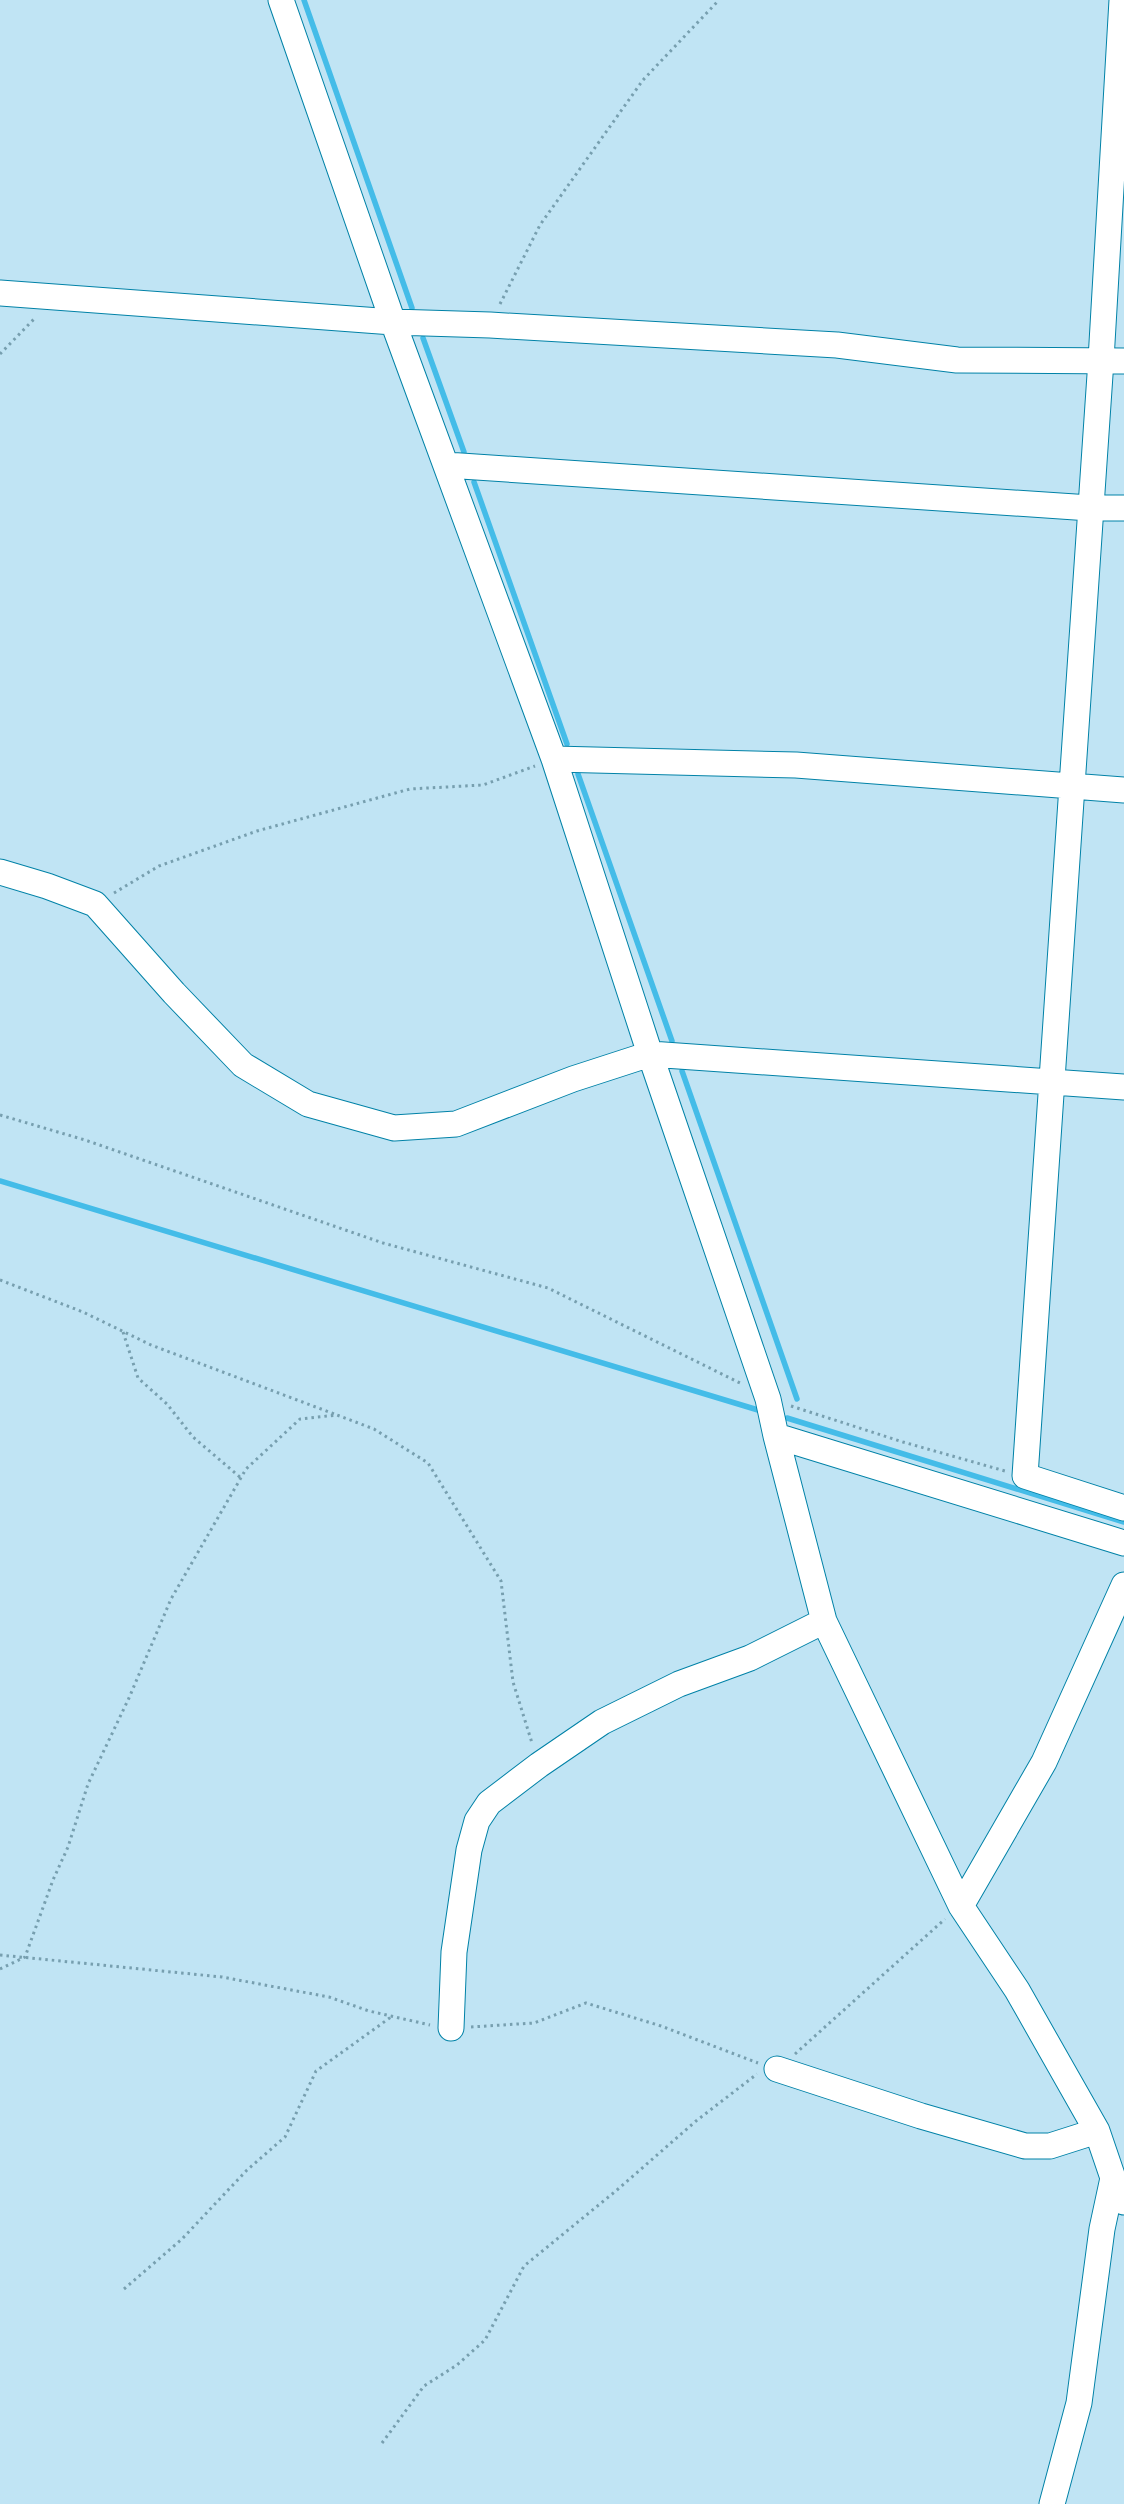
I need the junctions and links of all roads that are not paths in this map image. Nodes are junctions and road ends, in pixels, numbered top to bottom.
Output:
1 (281, 0) edge
2 (1122, 0) edge
3 (1119, 122) edge
4 (0, 293) edge
5 (393, 322) junction
6 (1112, 361) edge
7 (446, 465) junction
8 (1090, 508) junction
9 (1124, 508) edge
10 (554, 759) junction
11 (1072, 786) junction
12 (1124, 790) edge
13 (0, 872) edge
14 (650, 1054) junction
15 (1051, 1083) junction
16 (1124, 1087) edge
17 (776, 1436) junction
18 (1124, 1508) edge
19 (1124, 1543) edge
20 (1124, 1585) edge
21 (824, 1620) junction
22 (961, 1906) junction
23 (451, 2028) road end
24 (772, 2068) road end
25 (1097, 2131) junction
26 (1113, 2178) junction
27 (1124, 2202) edge
28 (1052, 2504) edge

1 - 5 street
2 - 3 street
3 - 6 street
4 - 5 street
5 - 6 street
5 - 7 street
6 - 8 street
7 - 8 street
7 - 10 street
8 - 9 street
8 - 11 street
10 - 11 street
10 - 14 street
11 - 12 street
11 - 15 street
13 - 14 street
14 - 15 street
14 - 17 street
15 - 16 street
15 - 18 street
17 - 19 street
17 - 21 street
20 - 22 street
21 - 22 street
21 - 23 street
22 - 25 street
24 - 25 street
25 - 26 street
26 - 27 street
26 - 28 street

